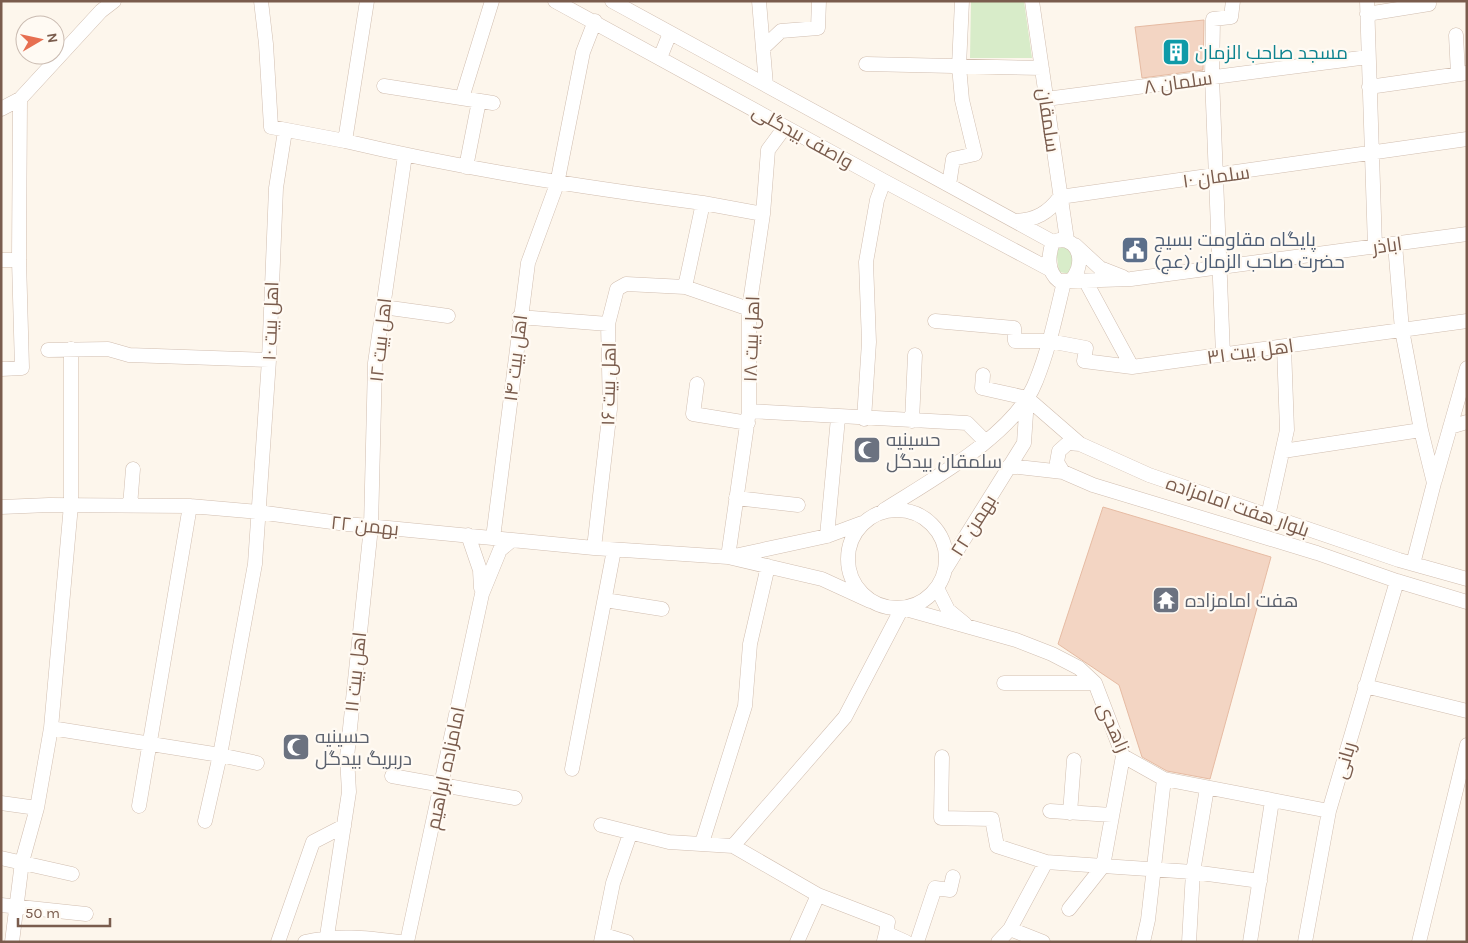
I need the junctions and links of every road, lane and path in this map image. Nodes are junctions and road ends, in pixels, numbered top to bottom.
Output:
1 (114, 1) edge
2 (261, 1) edge
3 (367, 1) edge
4 (492, 1) edge
5 (555, 1) edge
6 (612, 1) edge
7 (759, 1) edge
8 (819, 1) edge
9 (962, 1) edge
10 (1032, 1) edge
11 (1233, 1) edge
12 (1429, 4) dead end
13 (99, 6) edge
14 (1367, 7) edge
15 (595, 21) junction
16 (670, 33) junction
17 (1456, 35) dead end
18 (763, 48) junction
19 (1368, 57) junction
20 (660, 58) junction
21 (866, 64) dead end
22 (959, 66) junction
23 (1042, 68) junction
24 (1462, 73) edge
25 (1212, 77) junction
26 (384, 86) dead end
27 (766, 86) junction
28 (1369, 87) junction
29 (462, 98) junction
30 (20, 99) junction
31 (1046, 100) junction
32 (1, 109) edge
33 (785, 126) junction
34 (286, 131) junction
35 (1467, 139) edge
36 (344, 141) junction
37 (1372, 154) junction
38 (405, 155) junction
39 (466, 167) junction
40 (1216, 176) junction
41 (884, 181) junction
42 (557, 184) junction
43 (949, 185) junction
44 (1060, 197) junction
45 (703, 203) junction
46 (763, 214) junction
47 (1015, 221) junction
48 (1467, 234) edge
49 (1064, 242) junction
50 (1395, 244) junction
51 (1375, 247) junction
52 (1, 260) edge
53 (19, 260) junction
54 (1220, 267) junction
55 (1051, 270) junction
56 (1131, 279) junction
57 (1067, 281) junction
58 (1086, 282) junction
59 (685, 287) junction
60 (383, 307) junction
61 (749, 309) junction
62 (448, 316) dead end
63 (520, 317) junction
64 (935, 321) dead end
65 (1467, 322) edge
66 (608, 324) junction
67 (1402, 330) junction
68 (1049, 341) junction
69 (1284, 347) junction
70 (71, 349) junction
71 (48, 350) dead end
72 (915, 354) dead end
73 (1223, 355) junction
74 (269, 360) junction
75 (1132, 367) junction
76 (1467, 368) edge
77 (1, 369) edge
78 (983, 375) dead end
79 (697, 384) dead end
80 (1027, 398) junction
81 (749, 417) junction
82 (838, 418) junction
83 (864, 419) junction
84 (912, 421) junction
85 (1467, 422) edge
86 (1450, 427) junction
87 (1421, 430) junction
88 (985, 441) junction
89 (1080, 444) junction
90 (1283, 450) junction
91 (1010, 466) junction
92 (133, 470) dead end
93 (1063, 472) junction
94 (1434, 482) junction
95 (736, 498) junction
96 (798, 504) dead end
97 (71, 505) junction
98 (130, 506) junction
99 (190, 506) junction
100 (1, 507) edge
101 (258, 512) junction
102 (881, 512) junction
103 (1268, 516) junction
104 (862, 524) junction
105 (371, 527) junction
106 (468, 536) junction
107 (827, 536) junction
108 (493, 538) junction
109 (512, 540) junction
110 (594, 548) junction
111 (614, 550) junction
112 (728, 557) junction
113 (1413, 564) junction
114 (768, 566) junction
115 (946, 569) junction
116 (1467, 579) edge
117 (1398, 582) junction
118 (937, 588) junction
119 (482, 594) junction
120 (605, 600) junction
121 (870, 601) junction
122 (1467, 602) edge
123 (902, 608) junction
124 (662, 609) dead end
125 (972, 629) junction
126 (1004, 683) dead end
127 (1095, 684) junction
128 (1365, 686) junction
129 (1467, 711) edge
130 (51, 728) junction
131 (148, 744) junction
132 (1467, 745) edge
133 (220, 755) junction
134 (1123, 756) junction
135 (942, 757) dead end
136 (1074, 760) dead end
137 (1465, 762) edge
138 (257, 763) dead end
139 (572, 769) dead end
140 (392, 776) dead end
141 (1164, 779) junction
142 (443, 783) junction
143 (1207, 788) junction
144 (515, 798) dead end
145 (1272, 801) junction
146 (1, 802) edge
147 (139, 806) dead end
148 (37, 808) junction
149 (1329, 811) junction
150 (1050, 812) dead end
151 (1070, 813) junction
152 (1112, 815) junction
153 (205, 821) dead end
154 (601, 825) dead end
155 (344, 826) junction
156 (630, 834) junction
157 (702, 843) junction
158 (733, 846) junction
159 (1, 858) edge
160 (22, 862) junction
161 (1046, 862) junction
162 (1103, 866) junction
163 (1152, 868) junction
164 (1193, 872) junction
165 (72, 874) dead end
166 (953, 877) dead end
167 (1260, 881) junction
168 (818, 895) junction
169 (1, 905) edge
170 (17, 908) junction
171 (1070, 909) dead end
172 (86, 914) dead end
173 (1010, 929) junction
174 (327, 936) junction
175 (602, 938) edge
176 (885, 938) edge
177 (1036, 940) edge
178 (12, 942) edge
179 (278, 942) edge
180 (305, 942) edge
181 (400, 942) edge
182 (407, 942) edge
183 (627, 942) edge
184 (797, 942) edge
185 (906, 942) edge
186 (917, 942) edge
187 (998, 942) edge
188 (1143, 942) edge
189 (1189, 942) edge
190 (1250, 942) edge
191 (1305, 942) edge
192 (1419, 942) edge

1 - 13 street
2 - 34 street
3 - 36 street
4 - 29 street
5 - 15 street, واصف بیدگلی
6 - 16 street, واصف بیدگلی
7 - 18 street
8 - 18 street
9 - 22 street
10 - 23 street, سلمقان
11 - 25 street
12 - 14 street
13 - 30 street
14 - 19 street
15 - 20 street, واصف بیدگلی
15 - 42 street, اهل بیت ۱۴
16 - 20 street
16 - 27 street, واصف بیدگلی
17 - 24 street
18 - 27 street
19 - 25 street, سلمان ۸
19 - 28 street
20 - 33 street, واصف بیدگلی
21 - 22 street
22 - 23 street
22 - 43 street
23 - 31 street, سلمقان
24 - 28 street
25 - 31 street, سلمان ۸
25 - 40 street
26 - 29 street
27 - 43 street, واصف بیدگلی
28 - 37 street
29 - 39 street
30 - 32 street
30 - 53 street
31 - 44 street, سلمقان
33 - 41 street, واصف بیدگلی
33 - 46 street, اهل بیت ۱۸
34 - 36 street
34 - 74 street, اهل بیت ۱۰
35 - 37 street, سلمان ۱۰
36 - 38 street
37 - 40 street, سلمان ۱۰
37 - 51 street
38 - 39 street
38 - 60 street, اهل بیت ۱۲
39 - 42 street
40 - 44 street, سلمان ۱۰
40 - 54 street
41 - 55 street, واصف بیدگلی
41 - 83 street
42 - 45 street
42 - 63 street, اهل بیت ۱۴
43 - 47 street, واصف بیدگلی
44 - 47 street
44 - 49 street, سلمقان
45 - 46 street
45 - 59 street
46 - 61 street, اهل بیت ۱۸
47 - 49 street, واصف بیدگلی
48 - 50 street, اباذر
49 - 55 street
49 - 56 street, واصف بیدگلی
49 - 57 street, ۲۲ بهمن
50 - 51 street, اباذر
50 - 67 street
51 - 54 street, اباذر
52 - 53 street
53 - 77 street
54 - 56 street, اباذر
54 - 73 street
55 - 57 street, واصف بیدگلی
56 - 58 street, اباذر
57 - 58 street, اباذر
57 - 68 street, ۲۲ بهمن
58 - 75 street
59 - 61 street, اهل بیت ۱۶
59 - 66 street, اهل بیت ۱۶
60 - 62 street
60 - 105 street, اهل بیت ۱۲
61 - 81 street, اهل بیت ۱۸
63 - 66 street
63 - 108 street, اهل بیت ۱۴
64 - 68 street
65 - 67 street, اهل بیت ۳۱
66 - 110 street, اهل بیت ۱۶
67 - 69 street, اهل بیت ۳۱
67 - 87 street
68 - 75 street, اهل بیت ۳۱
68 - 80 street, ۲۲ بهمن
69 - 73 street, اهل بیت ۳۱
69 - 90 street
70 - 71 street
70 - 74 street
70 - 97 street
72 - 84 street
73 - 75 street, اهل بیت ۳۱
74 - 101 street, اهل بیت ۱۰
76 - 86 street
78 - 80 street
79 - 81 street
80 - 88 street, ۲۲ بهمن
80 - 89 street, بلوار هفت امامزاده
80 - 91 street, ۲۲ بهمن
81 - 82 street
81 - 95 street, اهل بیت ۱۸
82 - 83 street
82 - 107 street
83 - 84 street
84 - 88 street
85 - 86 street
86 - 94 street
87 - 90 street
87 - 94 street
88 - 102 street, ۲۲ بهمن
89 - 93 street
89 - 103 street, بلوار هفت امامزاده
90 - 103 street
91 - 93 street, بلوار هفت امامزاده
91 - 115 street, ۲۲ بهمن
92 - 98 street
93 - 117 street, بلوار هفت امامزاده
94 - 113 street
95 - 96 street
95 - 112 street, اهل بیت ۱۸
97 - 98 street, ۲۲ بهمن
97 - 100 street, ۲۲ بهمن
97 - 130 street
98 - 99 street, ۲۲ بهمن
99 - 101 street, ۲۲ بهمن
99 - 131 street
101 - 105 street, ۲۲ بهمن
101 - 133 street, اهل بیت ۱۰
102 - 104 street
102 - 115 street
103 - 113 street, بلوار هفت امامزاده
104 - 107 street, ۲۲ بهمن
104 - 121 street
105 - 106 street, ۲۲ بهمن
105 - 155 street, اهل بیت ۱۱
106 - 108 street, ۲۲ بهمن
106 - 119 street, امامزاده ابراهیم
107 - 112 street, ۲۲ بهمن
108 - 109 street, ۲۲ بهمن
109 - 110 street, ۲۲ بهمن
109 - 119 street, امامزاده ابراهیم
110 - 111 street, ۲۲ بهمن
111 - 112 street, ۲۲ بهمن
111 - 120 street
112 - 114 street, ۲۲ بهمن
113 - 116 street, بلوار هفت امامزاده
114 - 121 street, ۲۲ بهمن
114 - 157 street
115 - 118 street
117 - 122 street, بلوار هفت امامزاده
117 - 128 street, ربانی
118 - 123 street
118 - 125 street, زاهدی
119 - 142 street, امامزاده ابراهیم
120 - 124 street
120 - 139 street
121 - 123 street
123 - 125 street, زاهدی
123 - 158 street
125 - 127 street, زاهدی
126 - 127 street
127 - 134 street, زاهدی
128 - 129 street
128 - 149 street, ربانی
130 - 131 street
130 - 148 street
131 - 133 street
131 - 147 street
132 - 137 street
133 - 138 street
133 - 153 street, اهل بیت ۱۰
134 - 141 street, زاهدی
134 - 152 street
135 - 161 street
136 - 151 street
137 - 192 street
140 - 142 street
141 - 143 street, زاهدی
141 - 163 street
142 - 144 street
142 - 182 street, امامزاده ابراهیم
143 - 145 street, زاهدی
143 - 164 street
145 - 149 street, زاهدی
145 - 167 street
146 - 148 street
148 - 160 street
149 - 191 street, ربانی
150 - 151 street
151 - 152 street
152 - 162 street
154 - 156 street
155 - 174 street, اهل بیت ۱۱
155 - 179 street
156 - 157 street
156 - 175 street
157 - 158 street
158 - 168 street
159 - 160 street
160 - 165 street
160 - 170 street
161 - 162 street
161 - 173 street
162 - 163 street
162 - 171 street
163 - 164 street
163 - 188 street
164 - 167 street
164 - 189 street
166 - 186 street
167 - 190 street
168 - 176 street
168 - 184 street
169 - 170 street
170 - 172 street
170 - 178 street
173 - 177 street
173 - 187 street
174 - 180 street
174 - 181 street
175 - 183 street
176 - 185 street

